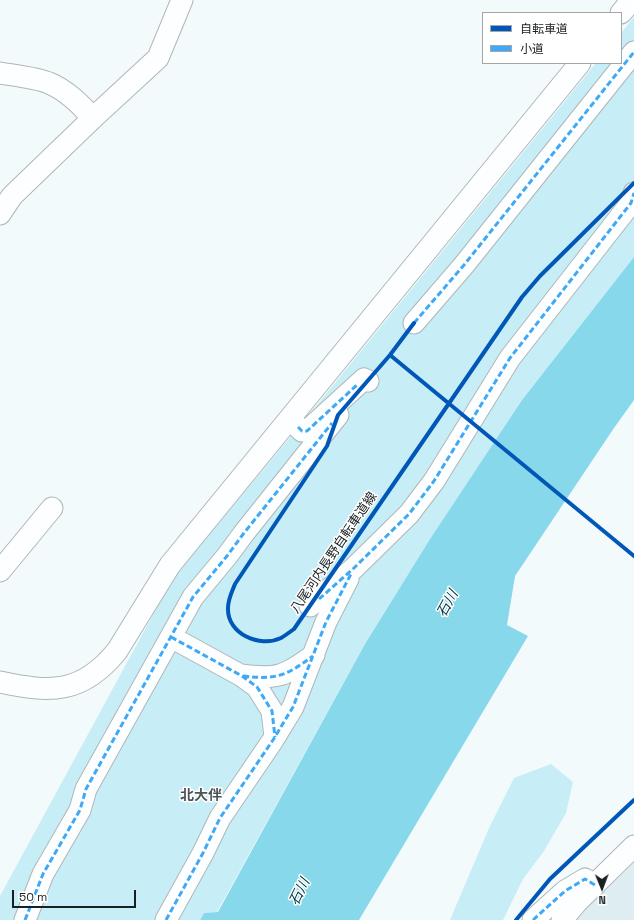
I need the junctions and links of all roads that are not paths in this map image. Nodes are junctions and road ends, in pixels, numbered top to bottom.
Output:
1 (182, 0) edge
2 (632, 0) edge
3 (622, 12) edge
4 (634, 52) edge
5 (579, 64) edge
6 (0, 73) edge
7 (93, 118) junction
8 (634, 193) edge
9 (0, 214) edge
10 (414, 323) dead end
11 (368, 381) dead end
12 (338, 415) dead end
13 (298, 427) dead end
14 (52, 508) dead end
15 (354, 568) junction
16 (0, 571) edge
17 (310, 606) dead end
18 (171, 637) junction
19 (314, 655) junction
20 (241, 676) junction
21 (0, 682) edge
22 (275, 737) junction
23 (634, 846) edge
24 (595, 884) junction
25 (24, 920) edge
26 (166, 920) edge
27 (533, 920) edge
28 (562, 920) edge

1 - 7 street
2 - 3 street
4 - 10 street
5 - 21 street
6 - 7 street
7 - 9 street
8 - 15 street
11 - 13 street
12 - 18 street
14 - 16 street
15 - 17 street
15 - 19 street
18 - 20 street
18 - 25 street
19 - 20 street
19 - 22 street
20 - 22 street
22 - 26 street
23 - 24 street
24 - 27 street
24 - 28 street

